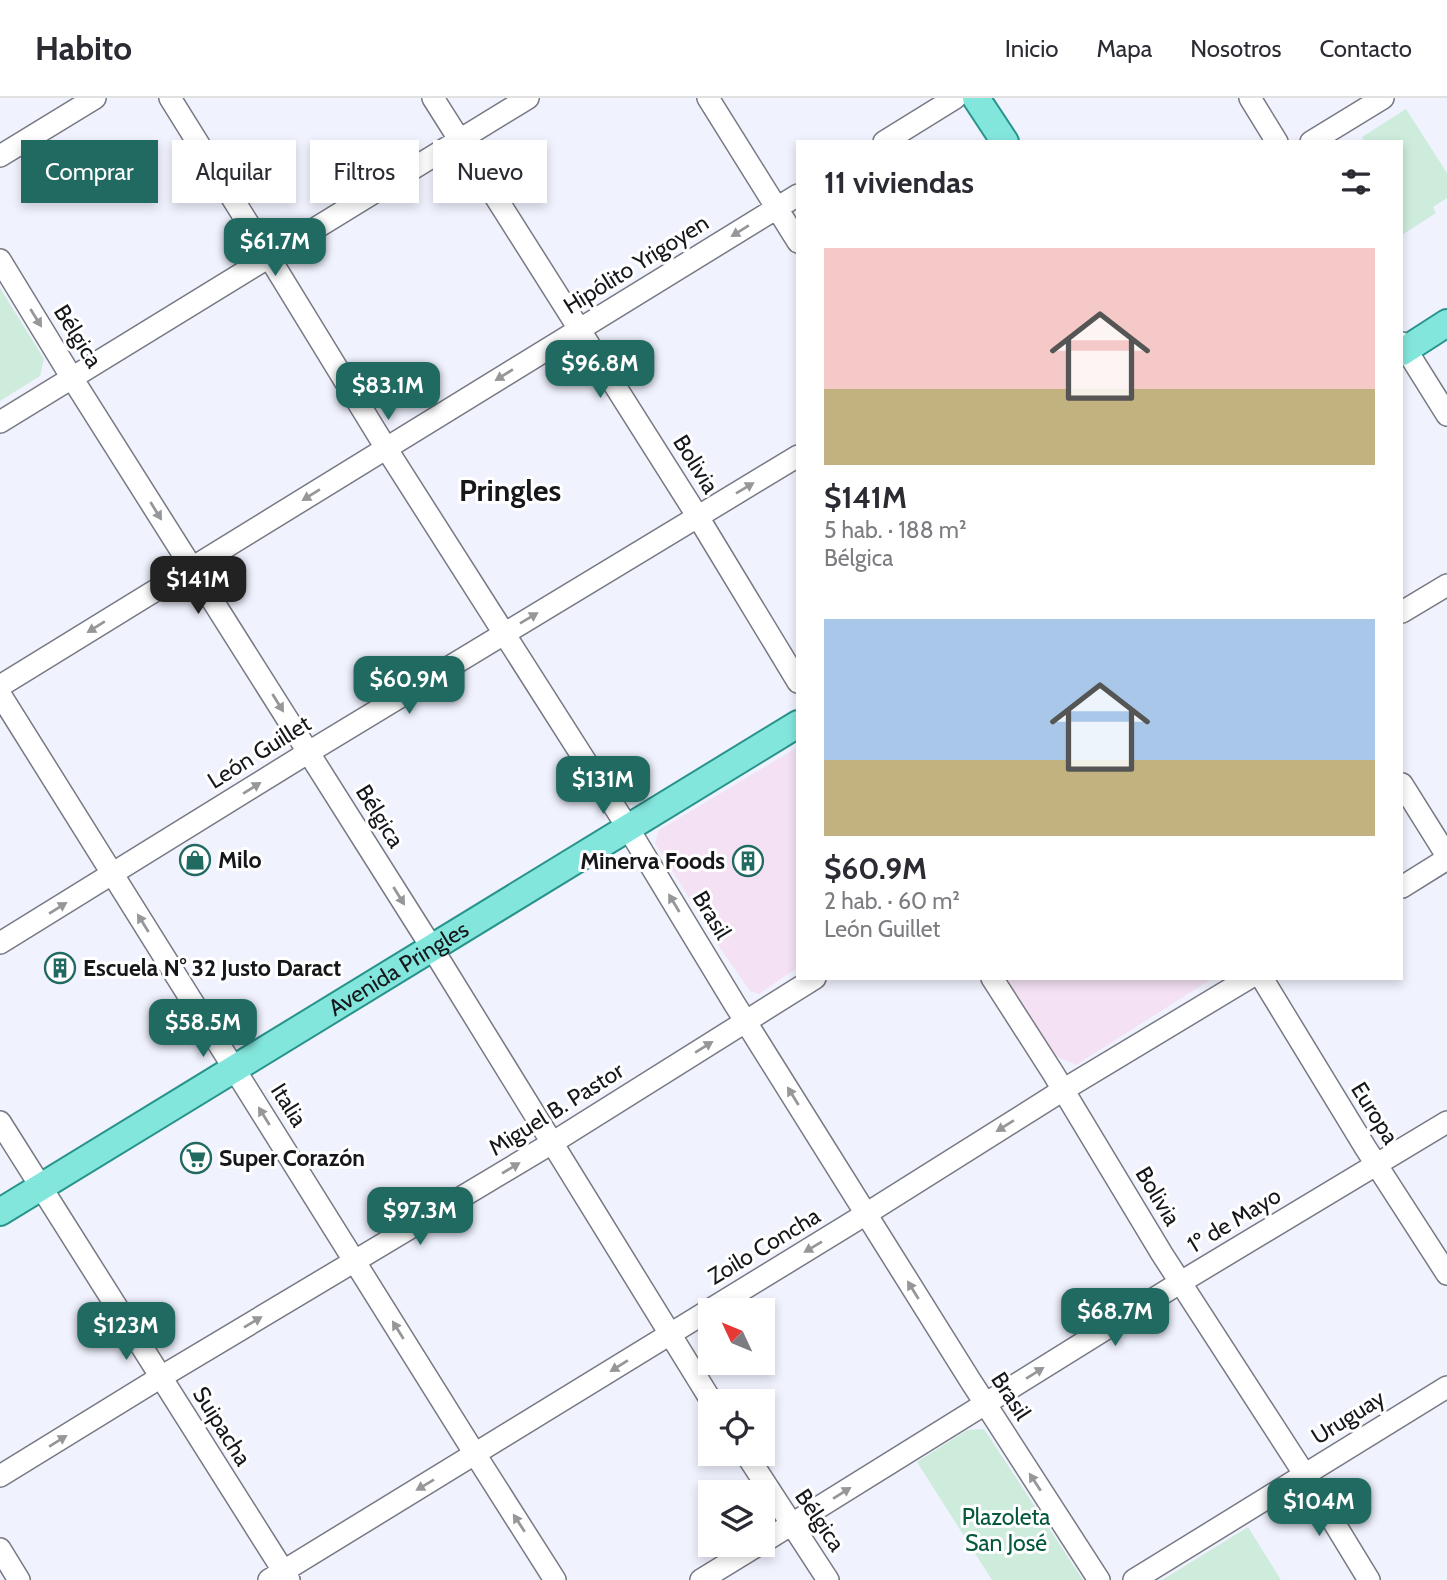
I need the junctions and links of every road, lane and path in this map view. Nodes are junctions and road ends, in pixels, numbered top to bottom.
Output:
1 (95, 98) edge
2 (170, 98) edge
3 (433, 98) edge
4 (528, 98) edge
5 (708, 98) edge
6 (955, 98) edge
7 (976, 98) edge
8 (1250, 98) edge
9 (1383, 98) edge
10 (460, 140) joint
11 (887, 140) edge
12 (1004, 140) edge
13 (1277, 140) edge
14 (1314, 140) edge
15 (0, 156) edge
16 (433, 157) edge
17 (796, 196) edge
18 (500, 203) edge
19 (777, 208) junction
20 (796, 239) edge
21 (269, 257) junction
22 (0, 260) edge
23 (1447, 323) edge
24 (580, 329) junction
25 (1403, 348) edge
26 (72, 377) junction
27 (1447, 415) edge
28 (0, 422) edge
29 (386, 448) junction
30 (796, 457) edge
31 (698, 517) junction
32 (192, 568) junction
33 (1447, 585) edge
34 (1403, 611) edge
35 (504, 633) junction
36 (796, 679) edge
37 (0, 686) edge
38 (0, 694) edge
39 (796, 725) edge
40 (309, 752) junction
41 (1403, 786) edge
42 (628, 828) junction
43 (1447, 858) edge
44 (112, 874) junction
45 (1403, 886) edge
46 (0, 943) edge
47 (432, 948) junction
48 (812, 980) edge
49 (993, 980) edge
50 (1246, 980) edge
51 (1263, 980) edge
52 (746, 1021) junction
53 (234, 1068) junction
54 (1063, 1090) junction
55 (0, 1122) edge
56 (1447, 1122) edge
57 (552, 1143) junction
58 (1377, 1166) junction
59 (41, 1187) junction
60 (0, 1212) edge
61 (866, 1214) junction
62 (355, 1261) junction
63 (1447, 1274) edge
64 (1181, 1282) junction
65 (670, 1335) junction
66 (160, 1377) junction
67 (1447, 1387) edge
68 (704, 1389) edge
69 (985, 1404) junction
70 (475, 1454) junction
71 (754, 1466) edge
72 (1305, 1475) junction
73 (0, 1476) edge
74 (791, 1525) junction
75 (775, 1535) edge
76 (0, 1549) edge
77 (738, 1557) edge
78 (280, 1577) edge
79 (19, 1580) edge
80 (555, 1580) edge
81 (701, 1580) edge
82 (828, 1580) edge
83 (1099, 1580) edge
84 (1134, 1580) edge
85 (1369, 1580) edge

1 - 15 street
2 - 21 street, Brasil
3 - 10 street, Bolivia
4 - 10 street
5 - 19 street
6 - 11 street
7 - 12 main road
8 - 13 street
9 - 14 street
16 - 21 street
17 - 19 street, Hipólito Yrigoyen
18 - 24 street, Bolivia
19 - 20 street
19 -> 24 street, Hipólito Yrigoyen
21 - 26 street
21 - 29 street, Brasil
22 -> 26 street, Bélgica
23 - 25 main road
24 -> 29 street, Hipólito Yrigoyen
24 - 31 street, Bolivia
25 - 27 street
26 - 28 street
26 -> 32 street, Bélgica
29 -> 32 street, Hipólito Yrigoyen
29 - 35 street, Brasil
31 -> 30 street, León Guillet
35 -> 31 street, León Guillet
31 - 36 street, Bolivia
32 -> 37 street, Hipólito Yrigoyen
32 -> 40 street, Bélgica
33 - 34 street
35 - 40 street, León Guillet
35 - 42 street, Brasil
38 - 44 street, Italia
39 - 42 main road, Avenida Pringles
44 -> 40 street, León Guillet
40 -> 47 street, Bélgica
41 - 43 street
42 - 47 main road, Avenida Pringles
52 -> 42 street, Brasil
43 - 45 street
46 -> 44 street, León Guillet
53 -> 44 street, Italia
47 - 53 main road, Avenida Pringles
47 - 57 street, Bélgica
48 - 52 street, Miguel B. Pastor
49 - 54 street, Bolivia
50 - 54 street, Zoilo Concha
51 - 58 street, Europa
57 -> 52 street, Miguel B. Pastor
61 -> 52 street, Brasil
53 - 59 main road, Avenida Pringles
62 -> 53 street, Italia
54 -> 61 street, Zoilo Concha
54 - 64 street, Bolivia
55 - 59 street, Suipacha
56 - 58 street, 1º de Mayo
62 -> 57 street, Miguel B. Pastor
57 - 65 street, Bélgica
58 - 63 street, Europa
58 - 64 street, 1º de Mayo
59 - 60 main road, Avenida Pringles
59 - 66 street, Suipacha
61 -> 65 street, Zoilo Concha
69 -> 61 street, Brasil
66 -> 62 street, Miguel B. Pastor
70 -> 62 street, Italia
69 -> 64 street, 1º de Mayo
64 - 72 street, Bolivia
65 - 68 street, Bélgica
65 -> 70 street, Zoilo Concha
73 -> 66 street, Miguel B. Pastor
66 - 78 street, Suipacha
67 - 72 street, Uruguay
74 -> 69 street, 1º de Mayo
83 -> 69 street, Brasil
70 -> 78 street, Zoilo Concha
80 -> 70 street, Italia
71 - 74 street, Bélgica
72 - 84 street, Uruguay
72 - 85 street, Bolivia
74 - 75 street, 1º de Mayo
74 - 82 street, Bélgica
76 - 79 street
77 - 81 street

